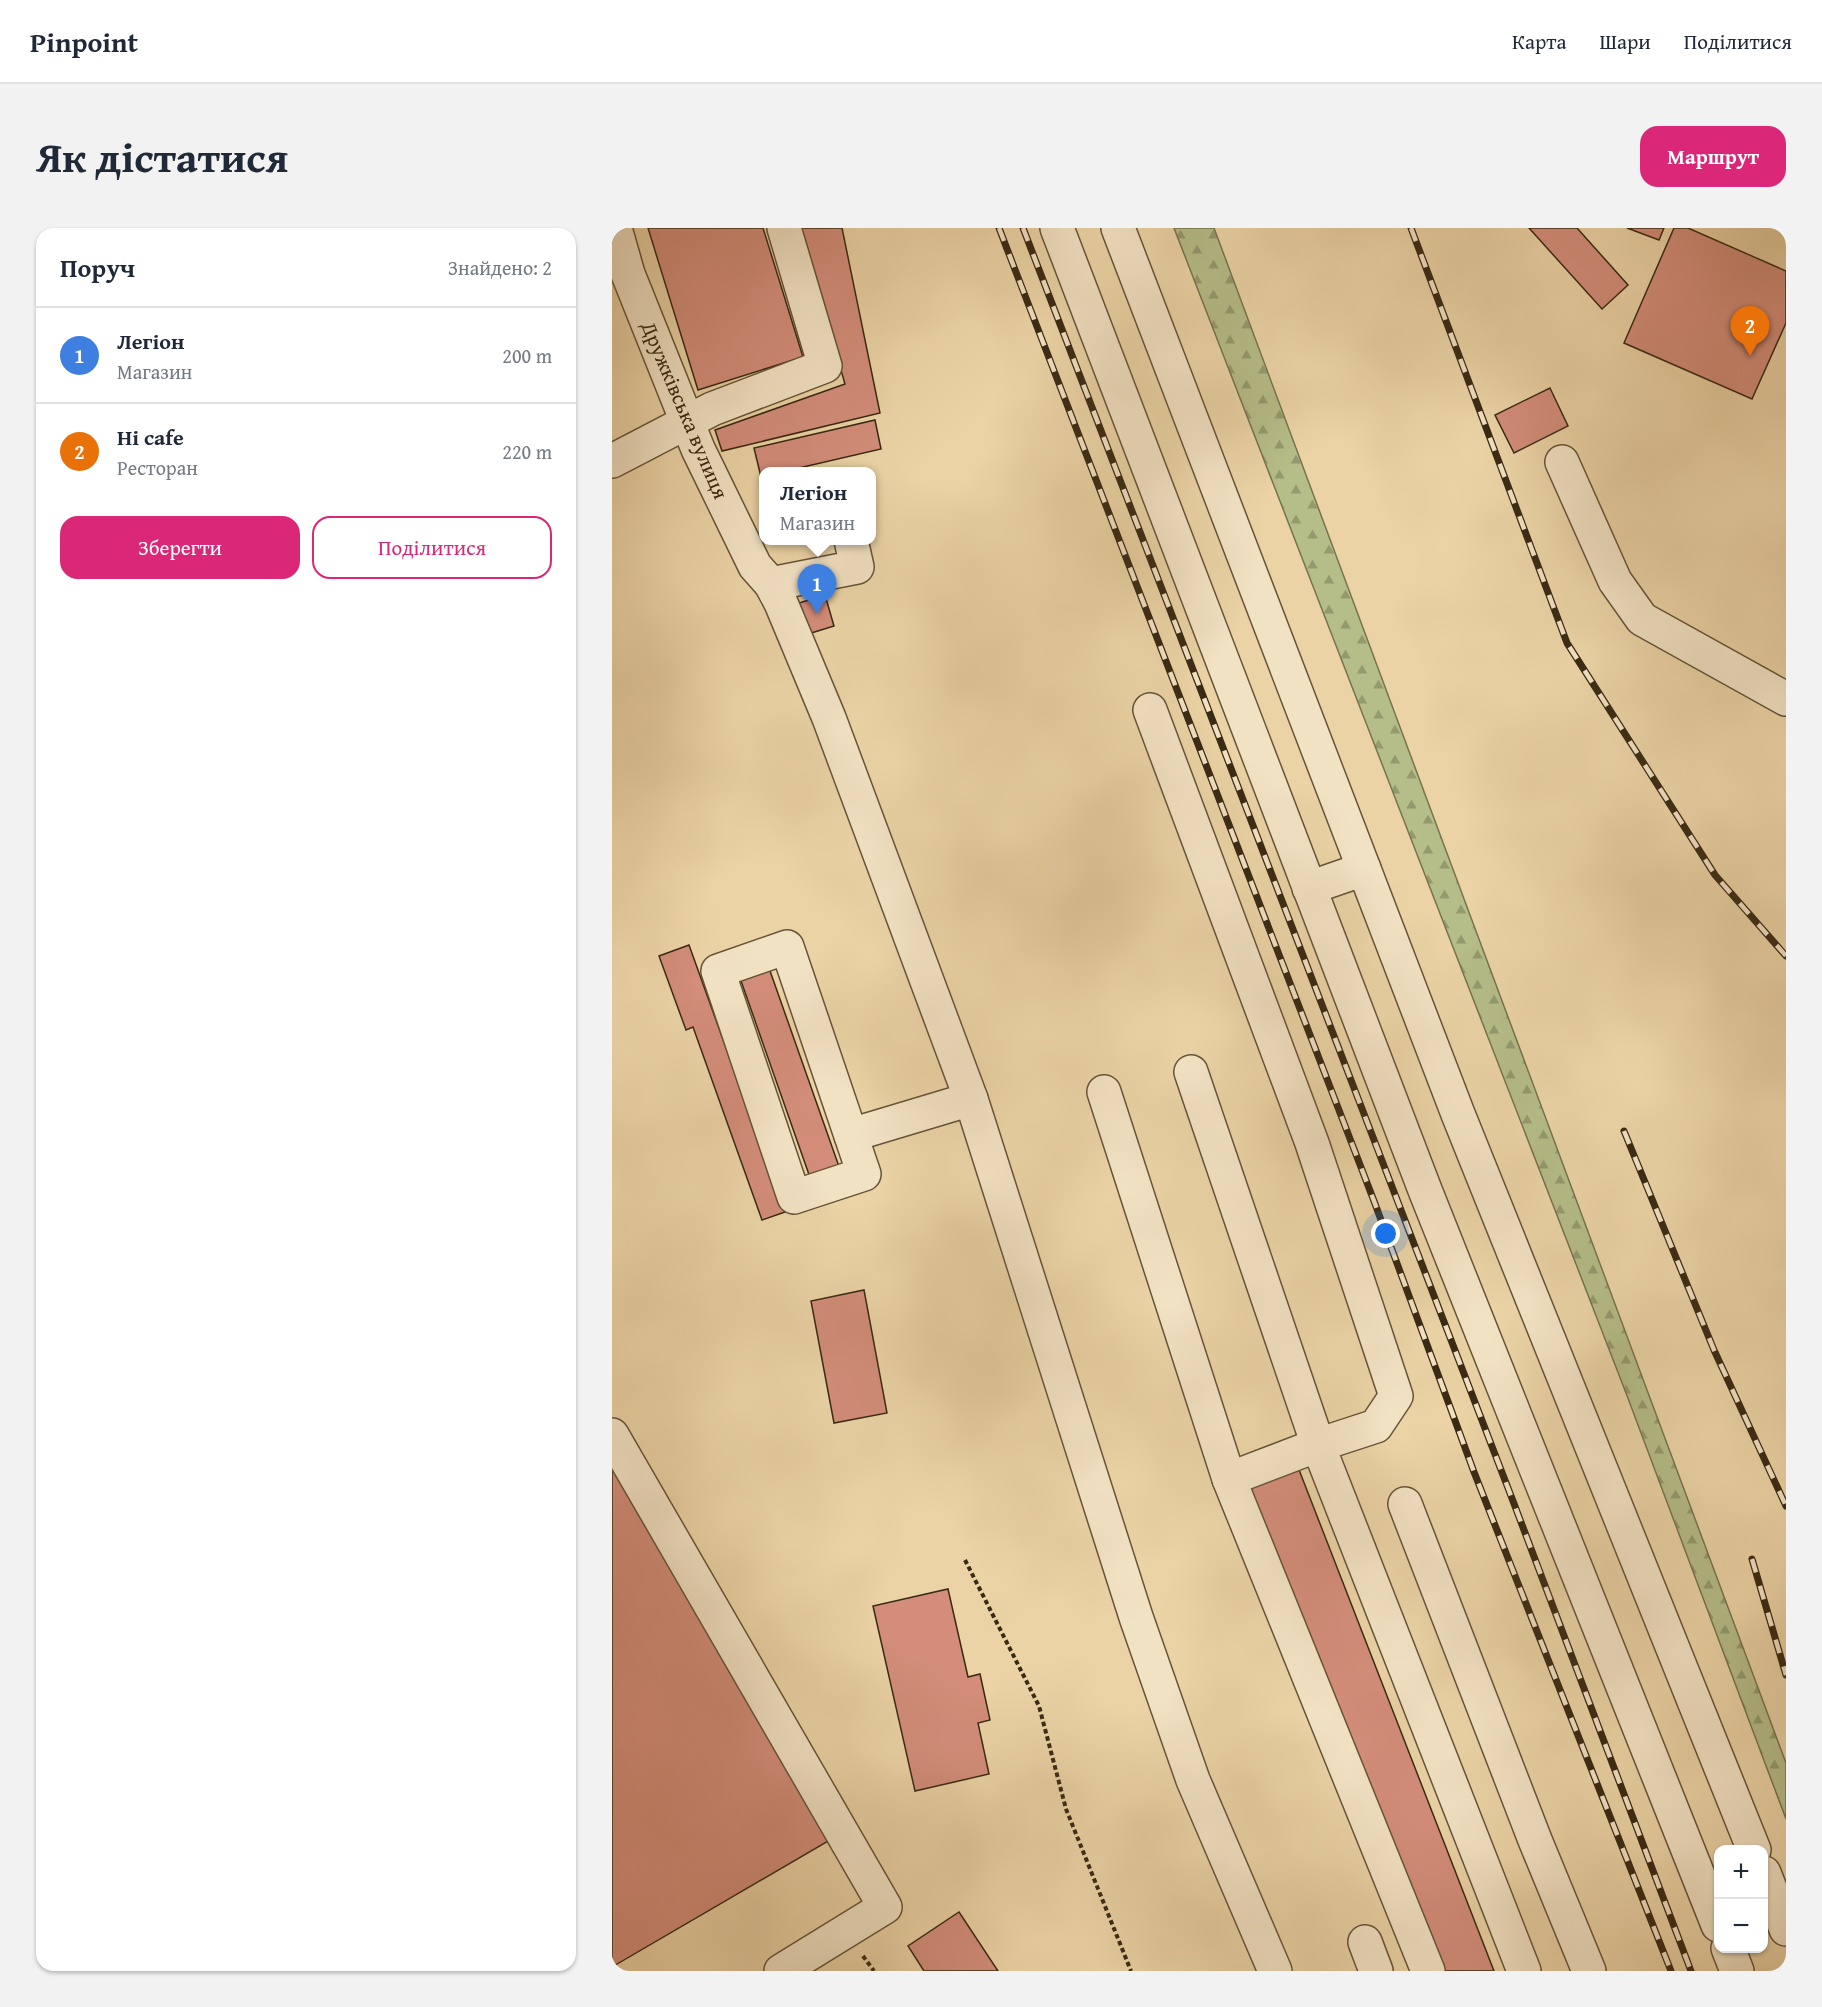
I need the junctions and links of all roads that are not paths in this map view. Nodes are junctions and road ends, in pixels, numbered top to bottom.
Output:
1 (615, 228) edge
2 (784, 228) edge
3 (1057, 228) edge
4 (1118, 228) edge
5 (688, 421) junction
6 (612, 461) edge
7 (1562, 462) dead end
8 (852, 545) edge
9 (771, 584) junction
10 (1786, 699) edge
11 (1150, 710) dead end
12 (1364, 869) junction
13 (1309, 888) junction
14 (1191, 1072) dead end
15 (1104, 1092) dead end
16 (971, 1098) junction
17 (851, 1135) junction
18 (612, 1435) edge
19 (1318, 1444) junction
20 (1229, 1479) junction
21 (1405, 1504) dead end
22 (1752, 1845) edge
23 (1768, 1883) edge
24 (1714, 1913) edge
25 (1786, 1929) edge
26 (1730, 1953) edge
27 (780, 1971) edge
28 (1275, 1971) edge
29 (1428, 1971) edge
30 (1524, 1971) edge
31 (1589, 1971) edge
32 (1737, 1971) edge

1 - 5 lane, Дружківська вулиця
2 - 5 lane
3 - 13 lane
4 - 12 lane
5 - 6 lane
5 - 9 lane, Дружківська вулиця
7 - 10 lane
8 - 9 lane
9 - 16 lane, Дружківська вулиця
11 - 19 lane
12 - 13 lane
12 - 22 lane
13 - 24 lane
14 - 19 lane
15 - 20 lane
16 - 17 lane
16 - 28 lane, Дружківська вулиця
17 - 17 lane
18 - 27 lane
19 - 20 lane
19 - 30 lane
20 - 29 lane
21 - 31 lane
23 - 25 lane
26 - 32 lane

